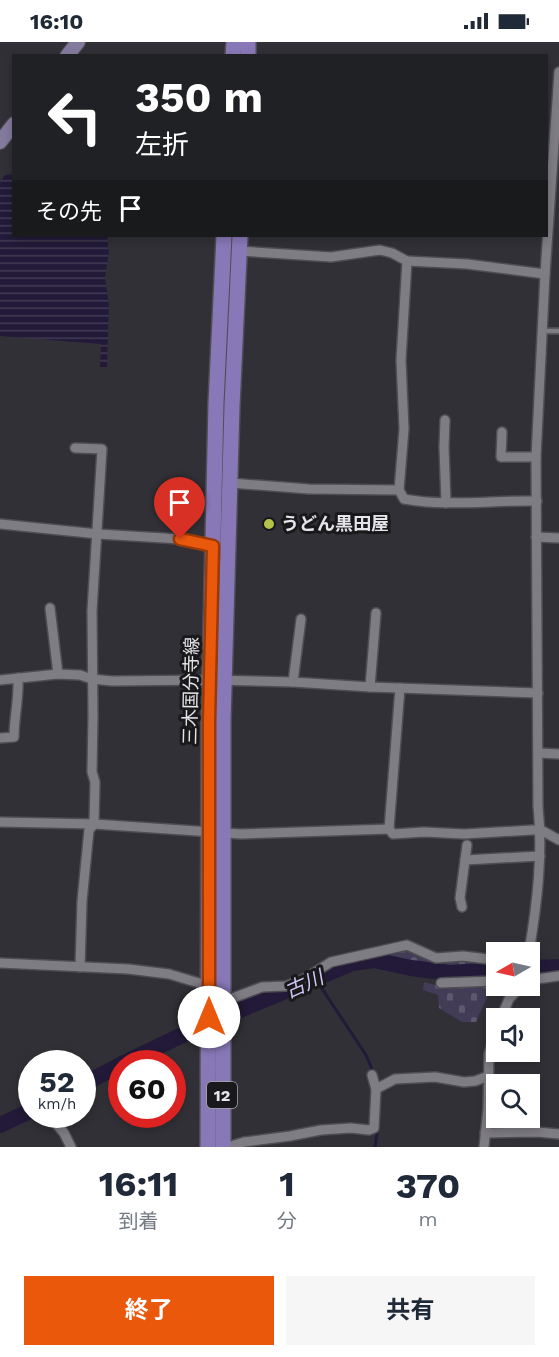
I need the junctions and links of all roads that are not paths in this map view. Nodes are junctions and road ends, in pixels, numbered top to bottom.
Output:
1 (78, 42) edge
2 (69, 54) edge
3 (559, 72) edge
4 (558, 114) edge
5 (12, 126) edge
6 (0, 142) edge
7 (224, 237) edge
8 (239, 243) edge
9 (407, 261) junction
10 (545, 274) junction
11 (543, 331) junction
12 (559, 331) edge
13 (445, 420) dead end
14 (502, 432) dead end
15 (75, 448) dead end
16 (536, 457) junction
17 (230, 483) junction
18 (399, 490) junction
19 (537, 501) junction
20 (446, 503) junction
21 (0, 524) edge
22 (98, 534) junction
23 (536, 537) junction
24 (559, 538) edge
25 (213, 546) junction
26 (50, 608) dead end
27 (376, 613) dead end
28 (301, 619) dead end
29 (57, 674) junction
30 (18, 678) junction
31 (92, 679) junction
32 (217, 680) junction
33 (0, 681) edge
34 (293, 682) junction
35 (370, 687) junction
36 (400, 688) junction
37 (538, 693) junction
38 (0, 738) edge
39 (539, 753) junction
40 (559, 753) edge
41 (0, 822) edge
42 (94, 824) junction
43 (389, 829) junction
44 (541, 830) junction
45 (216, 832) junction
46 (559, 840) edge
47 (467, 845) dead end
48 (540, 856) junction
49 (465, 860) junction
50 (462, 907) dead end
51 (531, 942) edge
52 (486, 959) edge
53 (0, 963) edge
54 (80, 967) junction
55 (559, 976) edge
56 (540, 979) edge
57 (486, 981) edge
58 (441, 983) dead end
59 (209, 986) junction
60 (223, 997) junction
61 (216, 1015) junction
62 (216, 1044) junction
63 (372, 1075) dead end
64 (486, 1077) edge
65 (380, 1087) junction
66 (486, 1125) edge
67 (60, 1128) edge
68 (485, 1133) junction
69 (559, 1134) edge
70 (70, 1147) edge
71 (208, 1147) edge
72 (223, 1147) edge
73 (228, 1147) edge
74 (484, 1147) edge

1 - 2 main road
3 - 4 street
4 - 10 street
5 - 6 main road
7 - 25 main road, 三木国分寺線 / 12
8 - 9 street
8 - 17 main road, 三木国分寺線 / 12
9 - 10 street
9 - 18 street
10 - 11 street
11 - 12 lane
11 - 16 street
13 - 20 street
14 - 16 street
15 - 22 street
16 - 19 street
17 - 18 street
17 - 32 main road, 三木国分寺線 / 12
18 - 20 street
19 - 20 street
19 - 23 street
21 - 22 street
22 - 25 street
22 - 31 street
23 - 24 street
23 - 37 street
25 - 32 main road, 三木国分寺線 / 12
26 - 29 street
27 - 35 street
28 - 34 street
29 - 30 street
29 - 31 street
30 - 33 street
30 - 38 street
31 - 32 street
31 - 42 street
32 - 34 street
32 - 45 main road, 三木国分寺線 / 12
34 - 35 street
35 - 36 street
36 - 37 street
36 - 43 street
37 - 39 street
39 - 40 street
39 - 44 street
41 - 42 street
42 - 45 street
42 - 54 street
43 - 44 street
43 - 45 street
44 - 46 street
44 - 48 street
45 - 59 main road, 三木国分寺線 / 12
45 - 60 main road, 三木国分寺線 / 12
47 - 49 street
48 - 49 street
48 - 51 street
49 - 50 street
52 - 60 street
53 - 54 street
54 - 59 street
55 - 56 street
57 - 58 street
59 - 60 street
59 - 61 main road, 三木国分寺線 / 12
60 - 61 main road, 三木国分寺線 / 12
61 - 62 main road, 三木国分寺線 / 12
62 - 71 main road, 三木国分寺線 / 12
62 - 72 main road, 三木国分寺線 / 12
63 - 65 street
64 - 65 street
65 - 73 street
66 - 68 street
67 - 70 street
68 - 69 street
68 - 74 street

